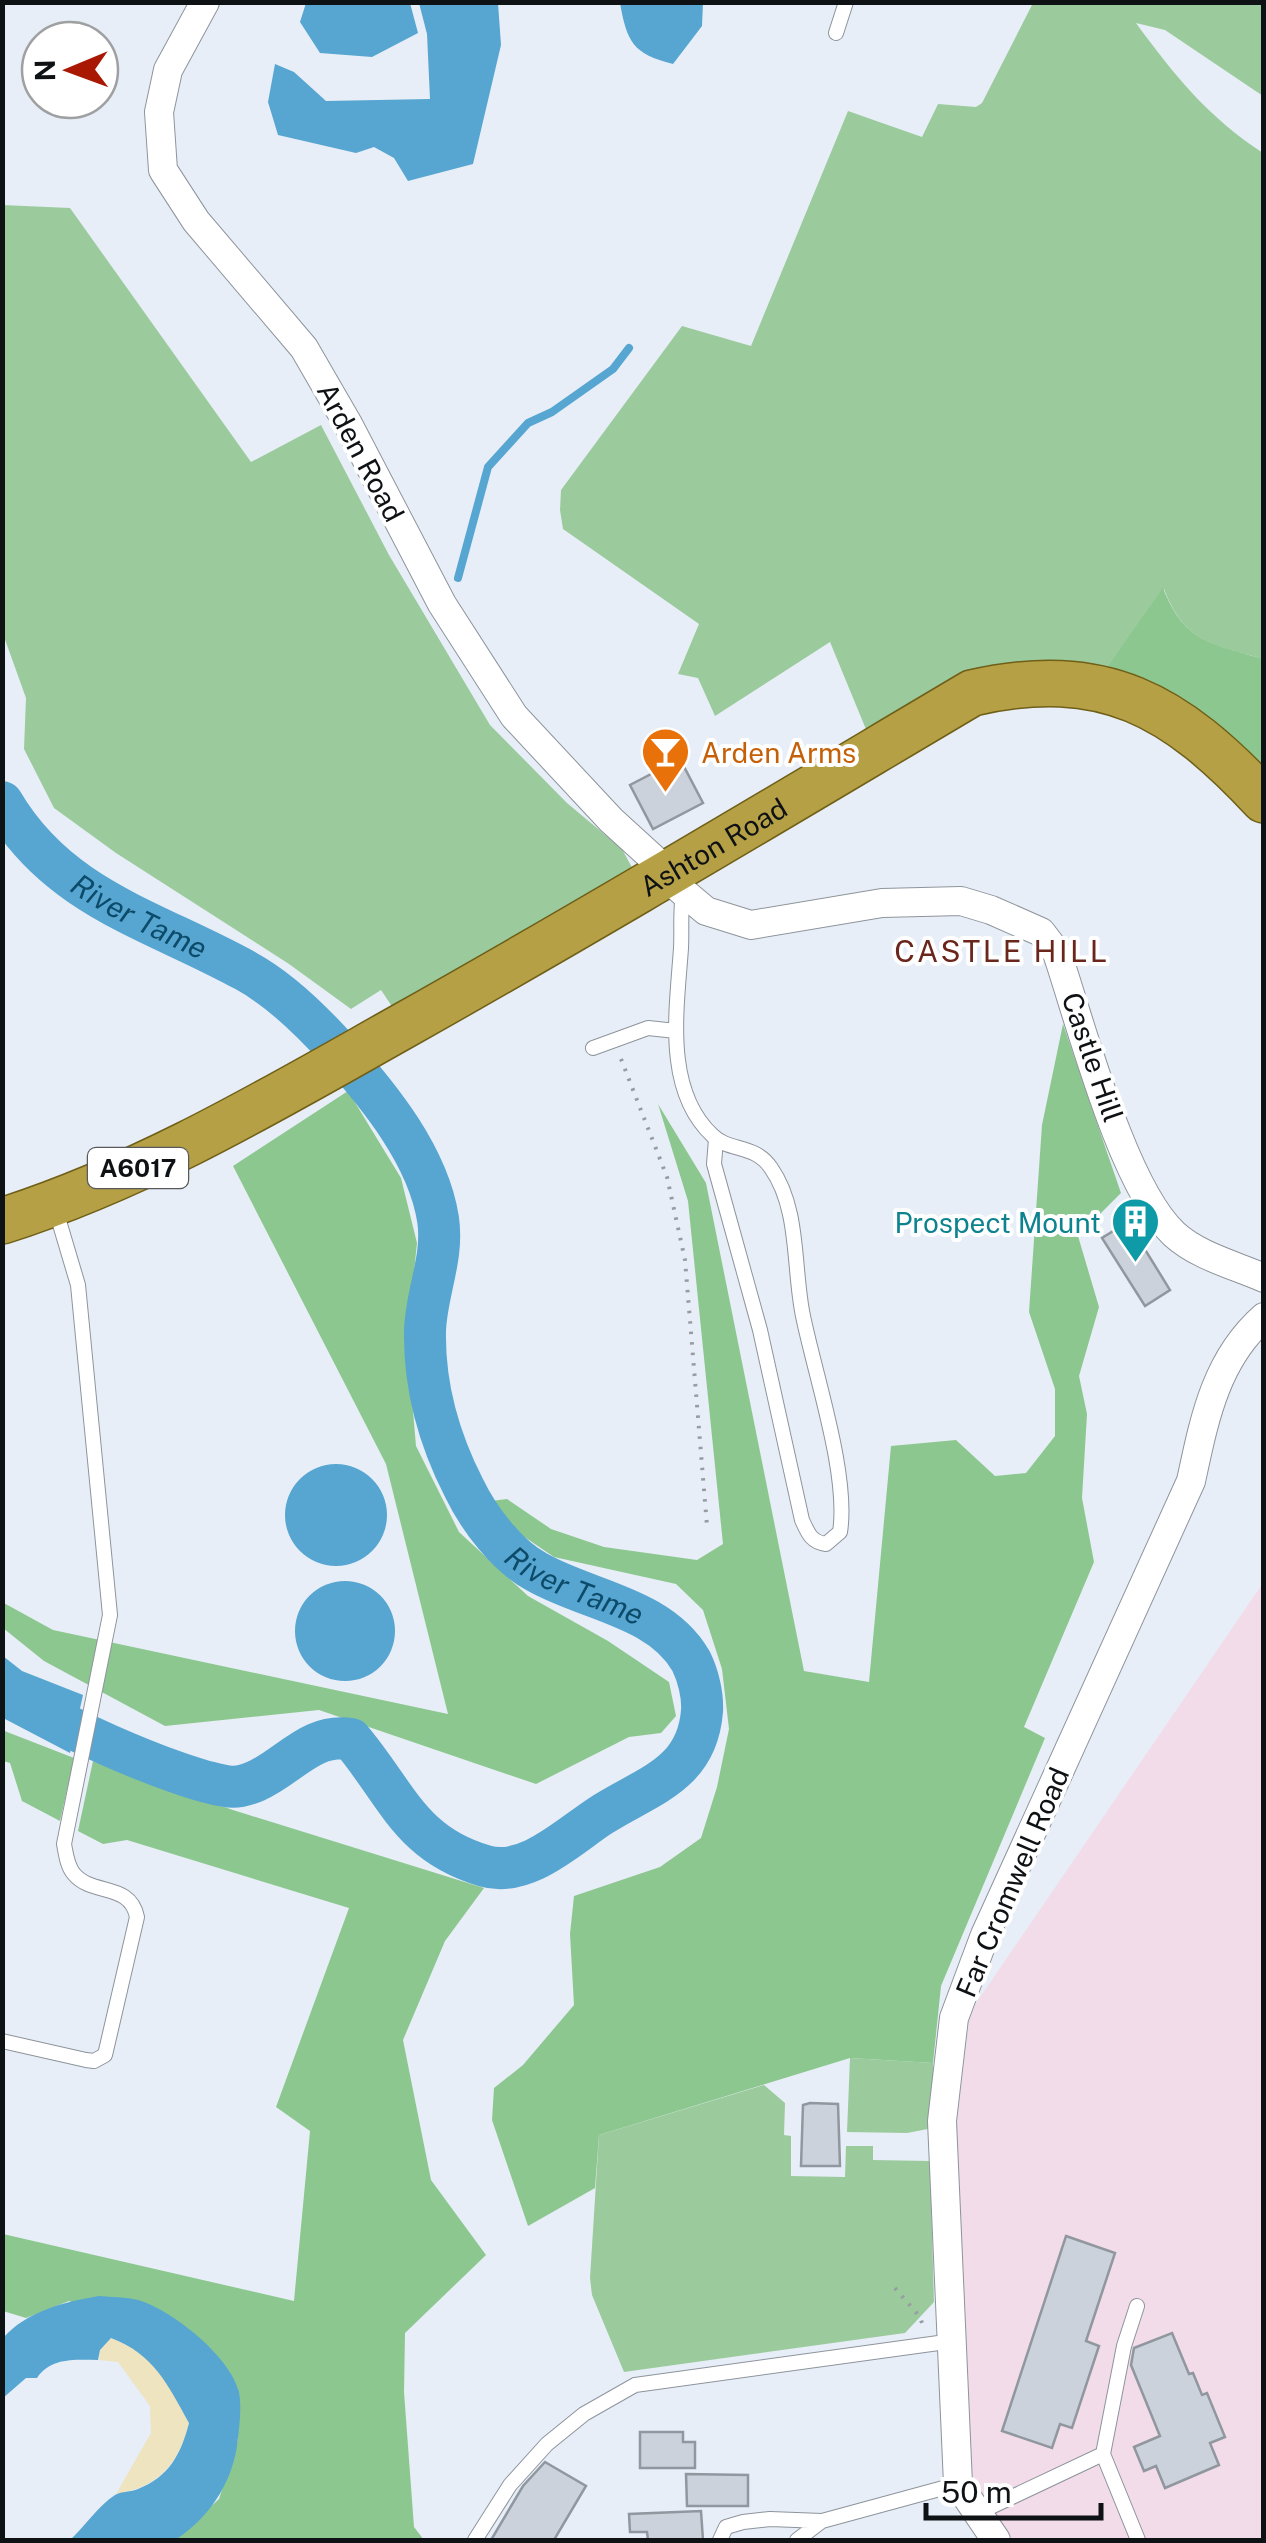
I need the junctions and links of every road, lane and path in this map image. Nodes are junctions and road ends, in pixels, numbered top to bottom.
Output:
1 (205, 2) edge
2 (846, 2) edge
3 (836, 33) dead end
4 (1264, 800) edge
5 (676, 883) junction
6 (676, 1031) junction
7 (613, 1040) junction
8 (593, 1048) dead end
9 (716, 1140) junction
10 (54, 1204) junction
11 (2, 1221) edge
12 (1264, 1278) edge
13 (1264, 1317) edge
14 (707, 1526) dead end
15 (2, 2042) edge
16 (896, 2288) dead end
17 (1138, 2306) dead end
18 (941, 2343) junction
19 (1103, 2454) junction
20 (958, 2484) junction
21 (978, 2512) junction
22 (822, 2521) junction
23 (475, 2540) edge
24 (720, 2540) edge
25 (796, 2540) edge
26 (811, 2540) edge
27 (996, 2540) edge
28 (1138, 2540) edge

1 - 5 street, Arden Road
2 - 3 lane
4 - 5 highway, Ashton Road / A6017
5 - 6 lane
5 - 10 highway, Ashton Road / A6017
5 - 12 street, Castle Hill
6 - 7 lane
6 - 9 lane
7 - 8 lane
7 - 14 path
9 - 9 lane
10 - 11 highway, A6017
10 - 15 lane
13 - 18 street, Far Cromwell Road
16 - 18 path
17 - 19 lane
18 - 20 street, Far Cromwell Road
18 - 23 lane
19 - 21 lane
19 - 28 lane
20 - 21 street
20 - 22 lane
21 - 27 street
22 - 24 lane
22 - 25 lane
22 - 26 lane

